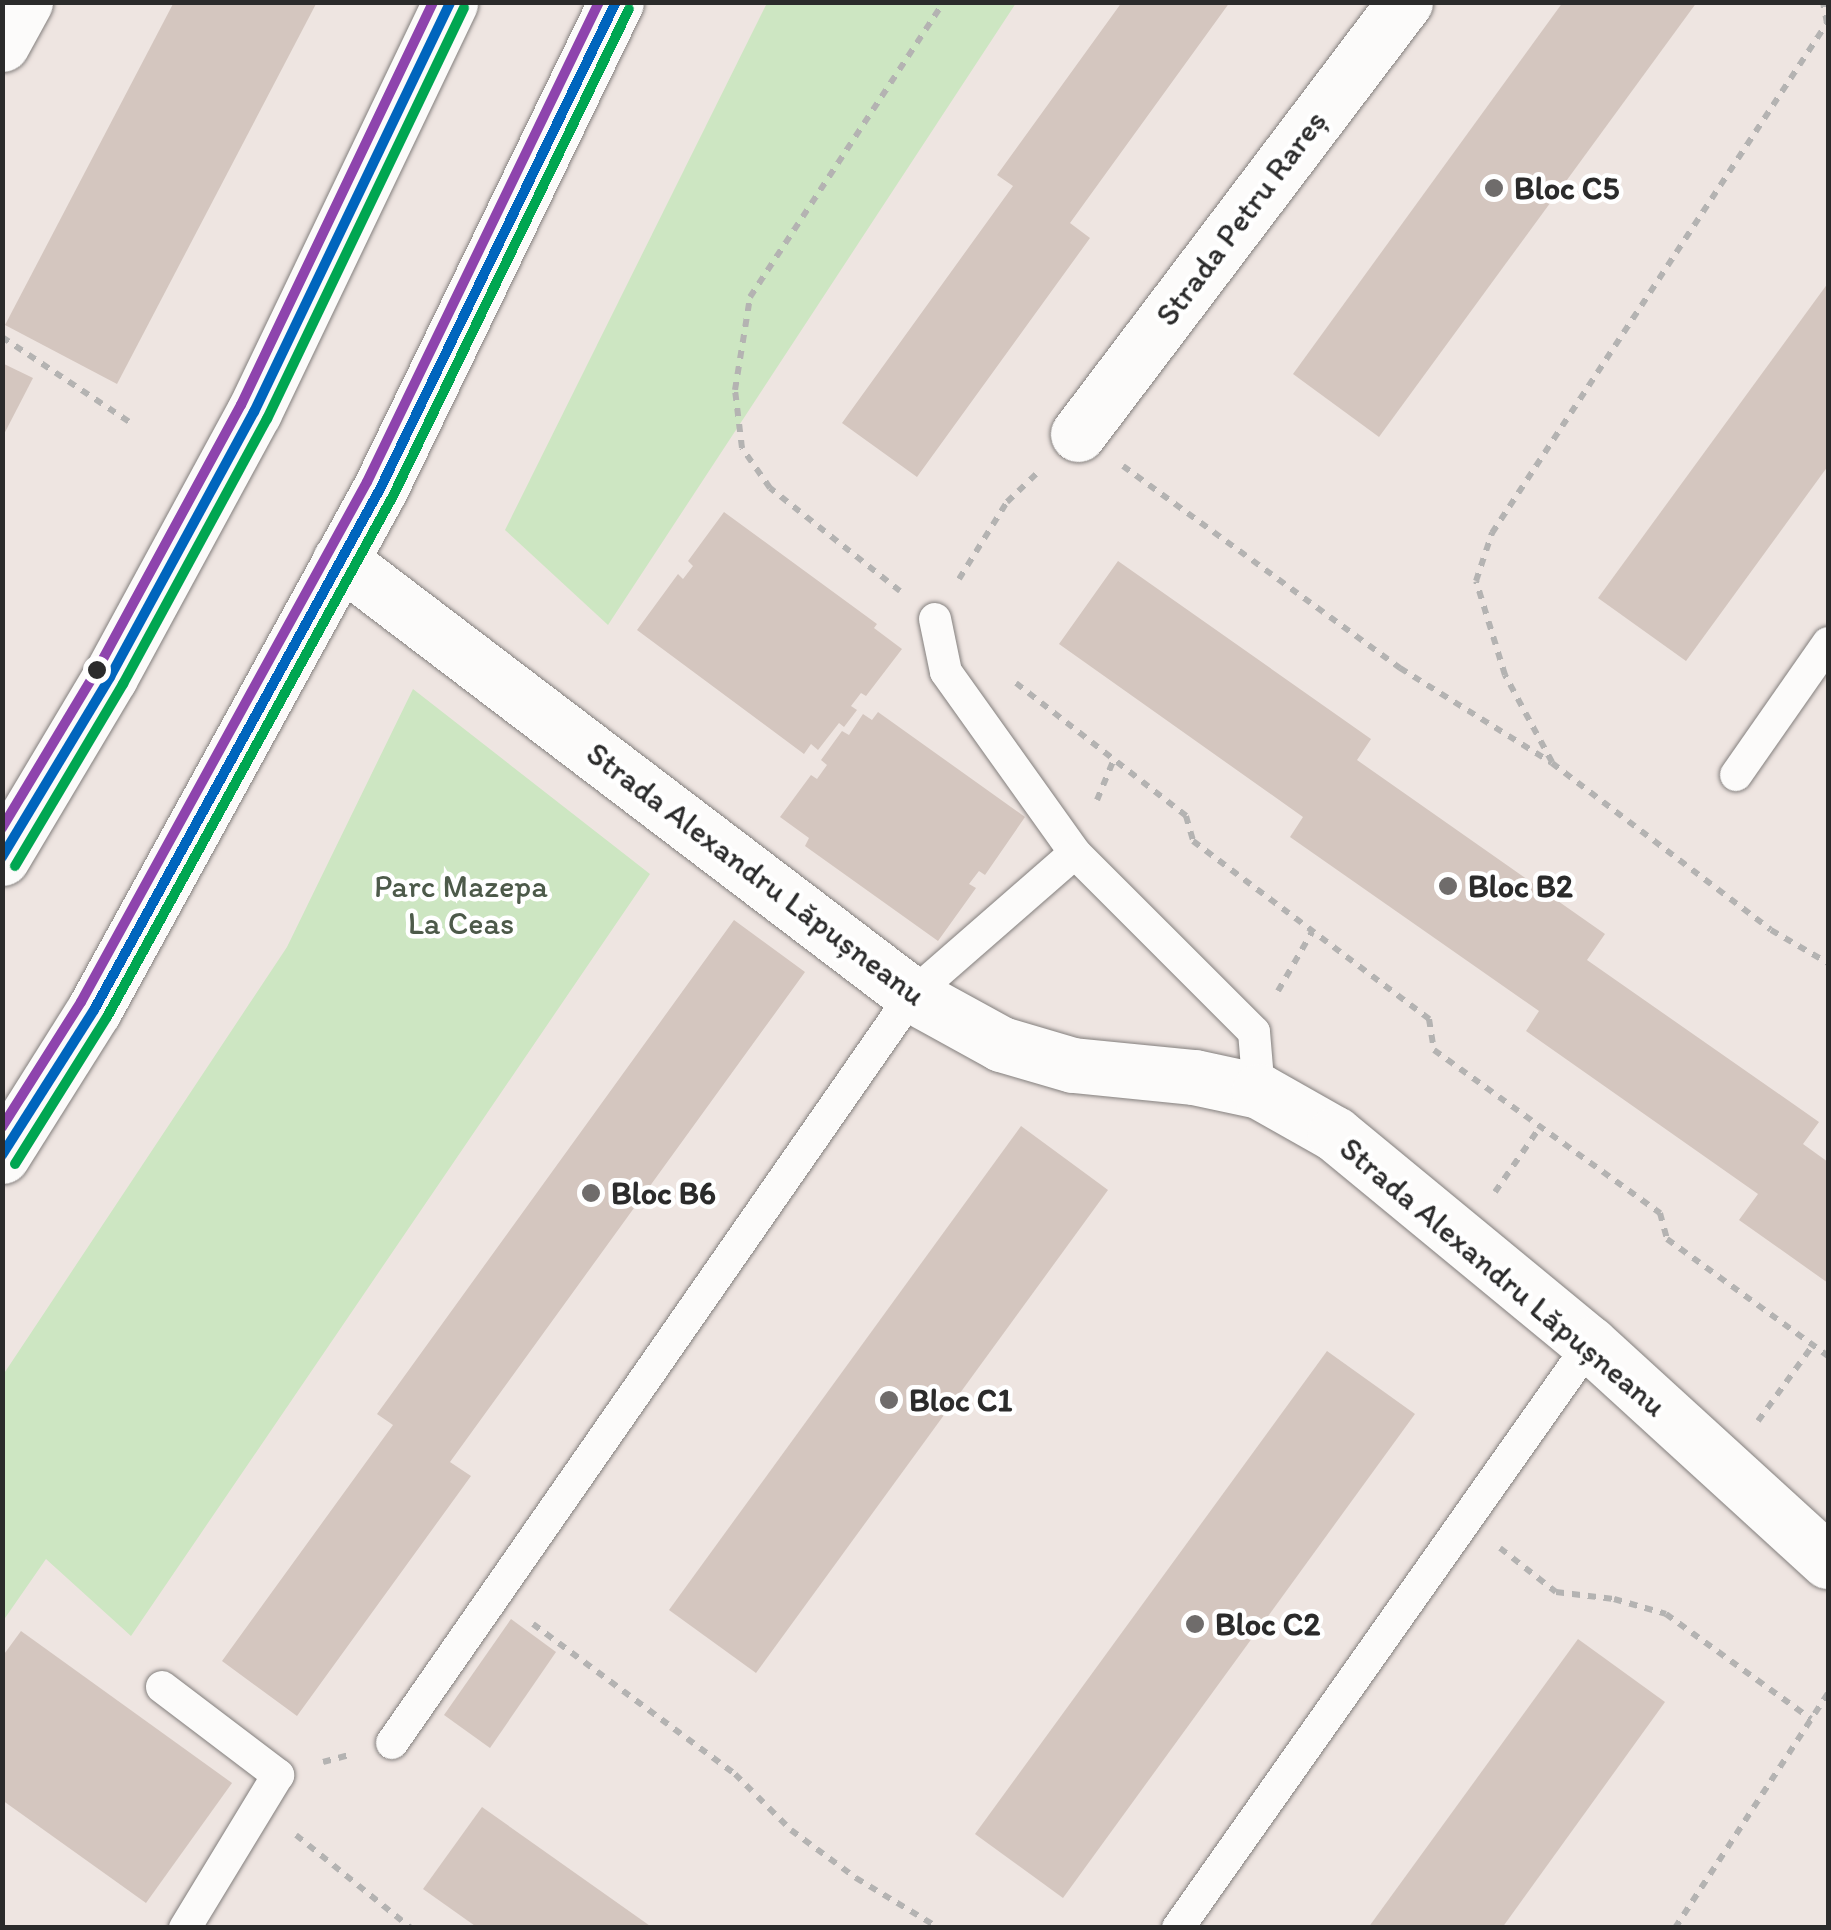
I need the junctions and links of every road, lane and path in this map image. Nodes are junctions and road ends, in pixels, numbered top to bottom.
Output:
1 (25, 2) edge
2 (450, 2) edge
3 (616, 2) edge
4 (944, 2) edge
5 (1405, 2) edge
6 (1823, 2) edge
7 (1828, 23) edge
8 (2, 44) edge
9 (2, 337) edge
10 (131, 422) dead end
11 (1078, 434) junction
12 (340, 560) junction
13 (935, 618) junction
14 (1828, 643) edge
15 (1009, 677) dead end
16 (1552, 763) junction
17 (1736, 775) dead end
18 (1075, 853) junction
19 (2, 858) edge
20 (1312, 932) junction
21 (1828, 963) edge
22 (912, 995) junction
23 (1254, 1032) junction
24 (1259, 1091) junction
25 (1540, 1127) junction
26 (2, 1156) edge
27 (1464, 1237) junction
28 (1590, 1344) junction
29 (1813, 1345) junction
30 (1828, 1356) edge
31 (1722, 1469) junction
32 (1464, 1519) junction
33 (1828, 1561) edge
34 (495, 1596) junction
35 (162, 1687) dead end
36 (1828, 1693) edge
37 (1812, 1719) junction
38 (392, 1743) joint
39 (278, 1775) junction
40 (260, 1806) junction
41 (185, 1928) edge
42 (411, 1928) edge
43 (939, 1928) edge
44 (1178, 1928) edge
45 (1676, 1928) edge

1 - 8 street
2 - 19 street
3 - 12 street
4 - 13 path
5 - 11 street, Strada Petru Rareș
6 - 7 path
7 - 16 path
9 - 10 path
11 - 13 path
11 - 16 path
12 - 22 street, Strada Alexandru Lăpușneanu
12 - 26 street
13 - 18 lane
14 - 17 lane
15 - 20 path
16 - 21 path
18 - 22 lane
18 - 23 lane
20 - 23 path
20 - 25 path
22 - 24 street, Strada Alexandru Lăpușneanu
22 - 34 lane
23 - 24 lane
24 - 27 street, Strada Alexandru Lăpușneanu
25 - 27 path
25 - 29 path
27 - 28 street, Strada Alexandru Lăpușneanu
28 - 31 street, Strada Alexandru Lăpușneanu
28 - 32 lane
29 - 30 path
29 - 31 path
31 - 33 street, Strada Alexandru Lăpușneanu
32 - 37 path
32 - 44 lane
34 - 38 lane
34 - 43 path
35 - 39 lane
36 - 37 path
37 - 45 path
38 - 39 path
39 - 40 lane
40 - 41 lane
40 - 42 path

